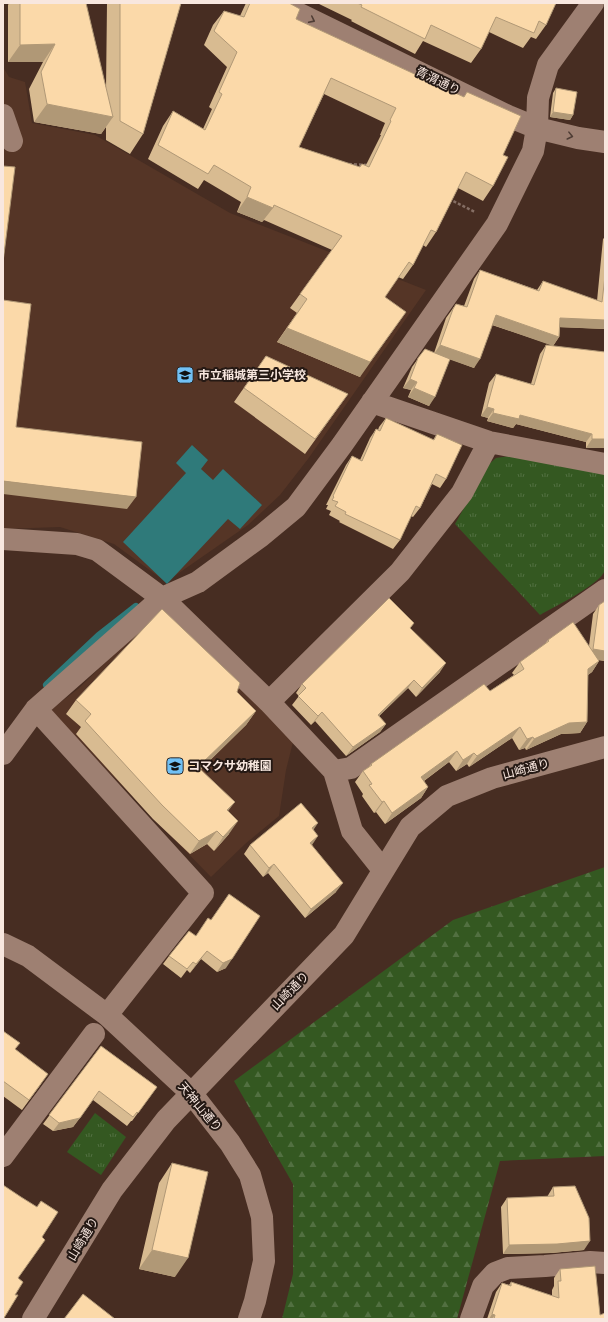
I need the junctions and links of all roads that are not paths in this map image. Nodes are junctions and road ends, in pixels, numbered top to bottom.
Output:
1 (277, 3) edge
2 (593, 3) edge
3 (3, 115) edge
4 (537, 128) junction
5 (12, 142) dead end
6 (605, 142) edge
7 (372, 402) junction
8 (489, 442) junction
9 (605, 464) edge
10 (3, 539) edge
11 (605, 590) edge
12 (162, 598) junction
13 (269, 702) junction
14 (36, 709) junction
15 (605, 747) edge
16 (3, 754) edge
17 (334, 771) junction
18 (383, 870) junction
19 (3, 944) edge
20 (107, 1015) junction
21 (94, 1034) dead end
22 (192, 1094) junction
23 (6, 1147) edge
24 (605, 1263) edge
25 (33, 1319) edge
26 (249, 1319) edge
27 (471, 1319) edge

1 -> 4 street, 青渭通り
2 - 4 street
3 - 5 street
4 -> 6 street, 青渭通り
4 - 7 street
7 - 8 street
7 - 12 street
8 - 9 street
8 - 13 street
10 - 12 street
11 - 17 street
12 - 13 street
12 - 14 street
13 - 17 street
14 - 16 street
14 - 20 street
15 - 18 street, 山崎通り
17 - 18 street
18 - 22 street, 山崎通り
19 - 20 street, 天神山通り
20 - 22 street, 天神山通り
21 - 23 street
22 - 25 street, 山崎通り
22 - 26 street, 天神山通り
24 - 27 street

